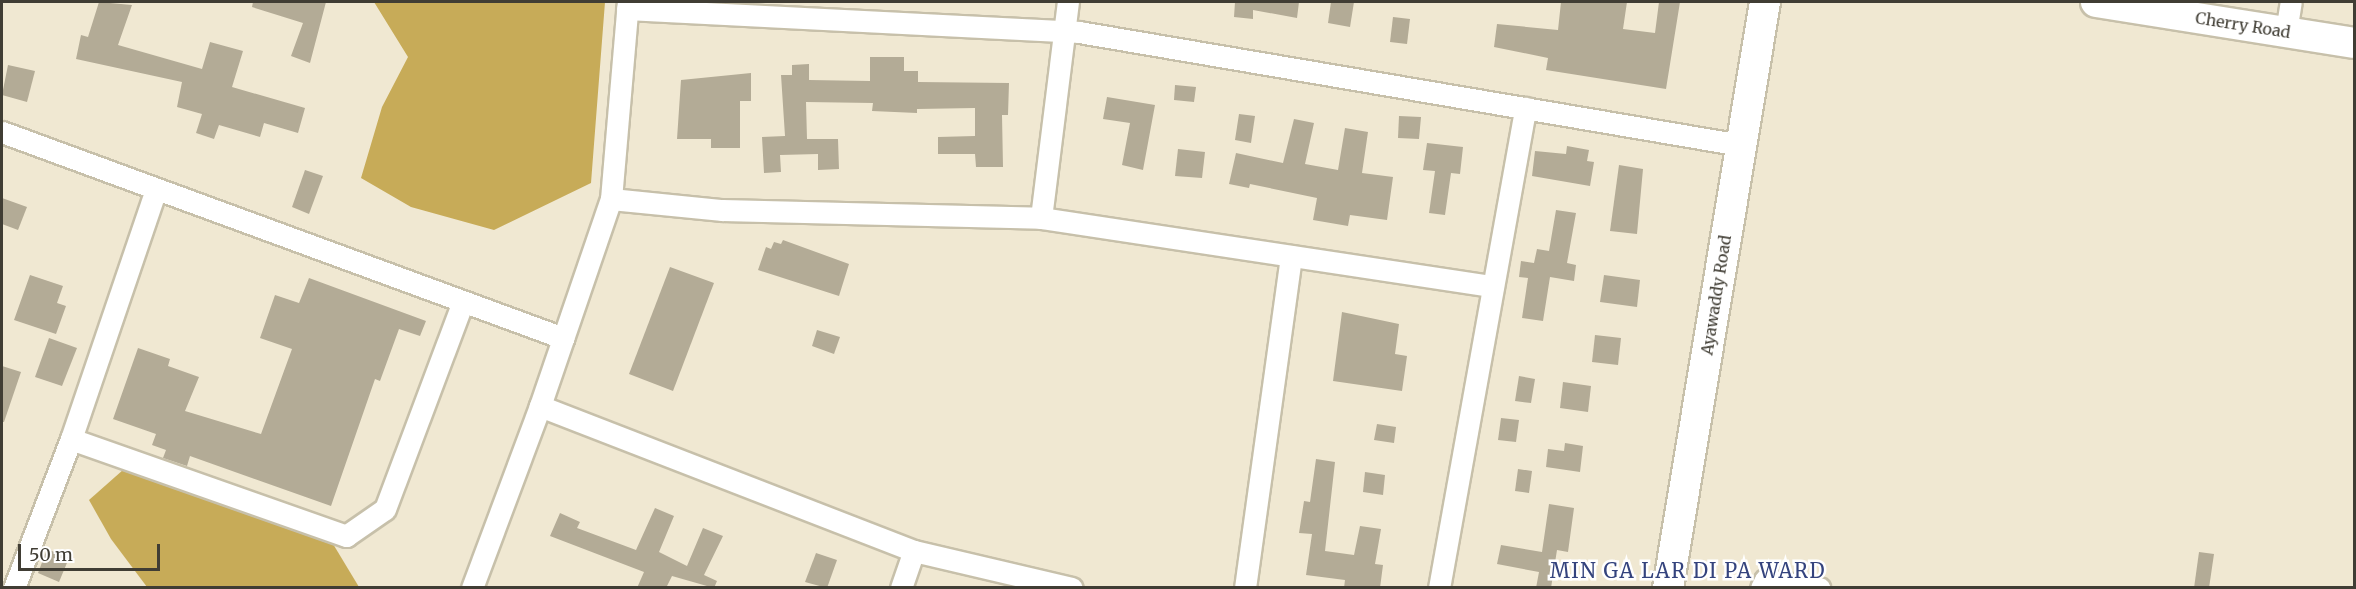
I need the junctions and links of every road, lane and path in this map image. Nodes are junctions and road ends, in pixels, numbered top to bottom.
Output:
1 (1068, 2) edge
2 (1765, 2) edge
3 (2096, 2) edge
4 (2291, 2) edge
5 (627, 5) edge
6 (1062, 31) junction
7 (2286, 32) junction
8 (2355, 44) edge
9 (1525, 108) junction
10 (2, 132) edge
11 (1741, 145) junction
12 (156, 189) junction
13 (611, 199) junction
14 (1041, 218) junction
15 (1291, 256) junction
16 (1493, 286) junction
17 (463, 302) junction
18 (563, 338) junction
19 (540, 406) junction
20 (71, 439) junction
21 (914, 551) junction
22 (14, 588) edge
23 (472, 588) edge
24 (901, 588) edge
25 (1072, 588) edge
26 (1245, 588) edge
27 (1440, 588) edge
28 (1668, 588) edge
29 (1761, 588) edge
30 (1820, 588) edge

1 - 6 street
2 - 11 street, Ayawaddy Road
3 - 7 street, Cherry Road
4 - 7 street
5 - 6 street
5 - 13 street
6 - 9 street
6 - 14 street
7 - 8 street, Cherry Road
9 - 11 street
9 - 16 street
10 - 12 street
11 - 28 street, Ayawaddy Road
12 - 17 street
12 - 20 street
13 - 14 street
13 - 18 street
14 - 15 street
15 - 16 street
15 - 26 street
16 - 27 street
17 - 18 street
17 - 20 street
18 - 19 street
19 - 21 street
19 - 23 street
20 - 22 street
21 - 24 street
21 - 25 street
29 - 30 street

